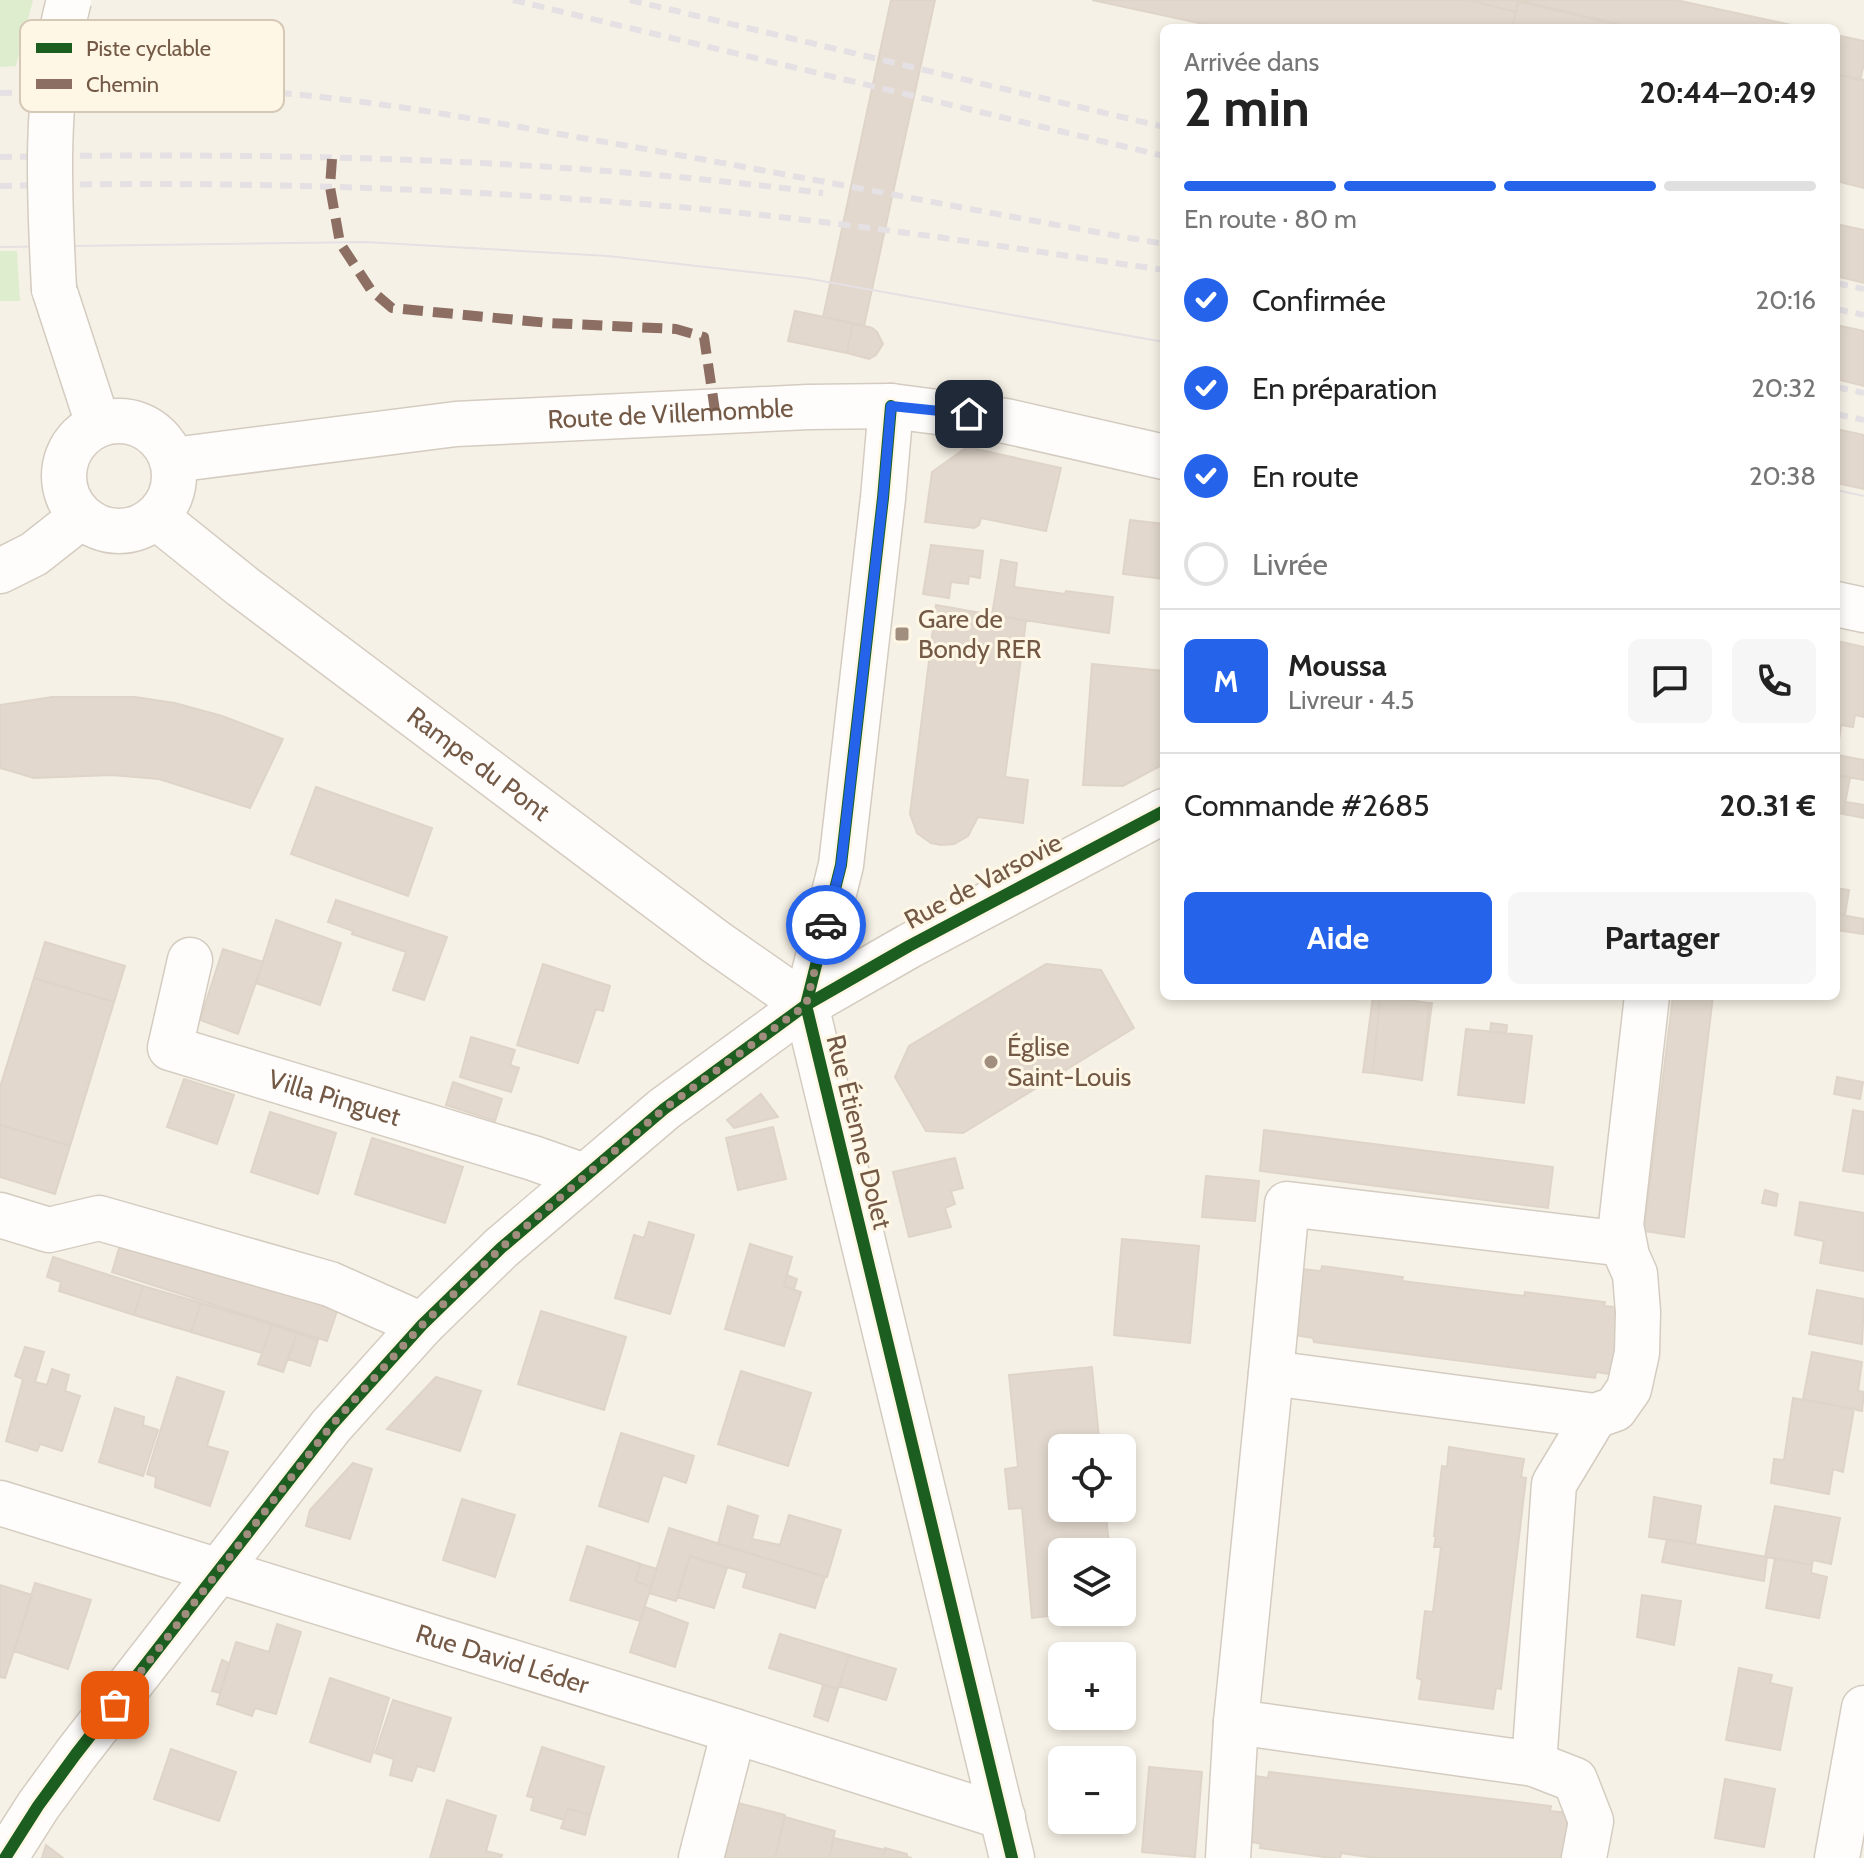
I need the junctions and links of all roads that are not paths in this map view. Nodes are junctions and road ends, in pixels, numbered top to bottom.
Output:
1 (69, 0) edge
2 (65, 20) edge
3 (53, 112) edge
4 (891, 406) junction
5 (98, 424) junction
6 (1160, 456) edge
7 (173, 460) junction
8 (81, 517) junction
9 (156, 517) junction
10 (0, 571) edge
11 (1840, 605) edge
12 (1864, 610) edge
13 (1160, 813) edge
14 (190, 960) dead end
15 (1647, 1000) edge
16 (806, 1005) junction
17 (584, 1176) junction
18 (0, 1215) edge
19 (1624, 1244) junction
20 (422, 1325) junction
21 (1271, 1373) junction
22 (1595, 1416) junction
23 (0, 1503) edge
24 (219, 1572) junction
25 (1864, 1708) edge
26 (1236, 1722) junction
27 (734, 1731) junction
28 (1534, 1764) junction
29 (1008, 1838) edge
30 (5, 1858) edge
31 (701, 1858) edge
32 (1228, 1858) edge
33 (1584, 1858) edge
34 (1837, 1858) edge

1 - 2 street, bridge
3 - 5 street, bridge
4 - 6 street, Route de Villemomble
4 - 7 street, Route de Villemomble
4 - 16 street, Rue Étienne Dolet
5 - 7 street
5 - 8 street
7 - 9 street
8 - 9 street
8 - 10 street
9 - 16 street, Rampe du Pont
11 - 12 street
13 - 16 street, Rue de Varsovie
14 - 17 street, Villa Pinguet
15 - 19 street
16 - 17 street, Rue de Varsovie
16 - 29 street, Rue Étienne Dolet
17 - 20 street, Rue de Varsovie
18 - 20 street
19 - 21 street
19 - 22 street
20 - 24 street, Rue de Varsovie
21 - 22 street
21 - 26 street
22 - 28 street
23 - 24 street, Rue David Léder
24 - 27 street, Rue David Léder
24 - 30 street, Rue de Varsovie
25 - 34 street
26 - 28 street
26 - 32 street
27 - 29 street, Rue David Léder
27 - 31 street
28 - 33 street

